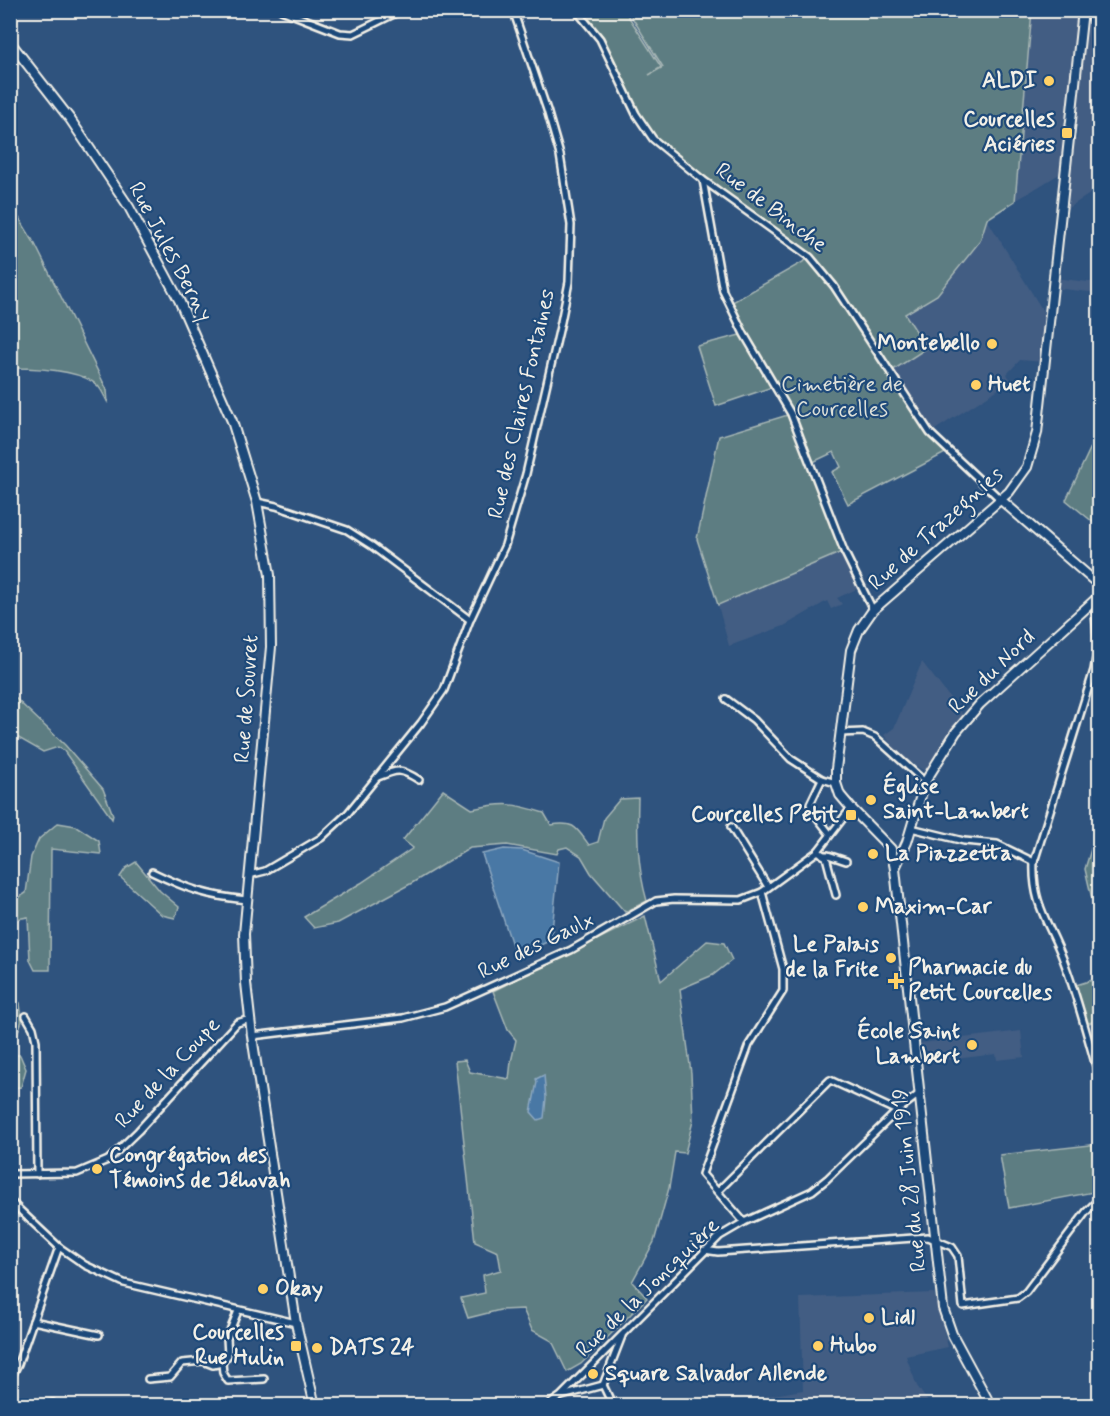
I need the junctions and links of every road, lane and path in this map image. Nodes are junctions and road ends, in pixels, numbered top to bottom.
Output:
1 (281, 10) edge
2 (402, 10) edge
3 (513, 10) edge
4 (576, 10) edge
5 (1083, 10) edge
6 (10, 42) edge
7 (703, 180) junction
8 (1001, 500) junction
9 (257, 502) junction
10 (1099, 585) edge
11 (1098, 602) edge
12 (873, 610) junction
13 (470, 620) junction
14 (726, 699) dead end
15 (840, 733) junction
16 (377, 777) junction
17 (822, 779) junction
18 (419, 780) dead end
19 (925, 782) junction
20 (836, 783) junction
21 (851, 808) junction
22 (731, 826) dead end
23 (911, 828) junction
24 (830, 834) junction
25 (820, 853) junction
26 (846, 861) dead end
27 (1034, 862) junction
28 (895, 868) junction
29 (152, 872) dead end
30 (249, 875) junction
31 (768, 887) junction
32 (762, 892) junction
33 (836, 896) dead end
34 (247, 900) junction
35 (26, 1016) dead end
36 (250, 1019) junction
37 (252, 1036) junction
38 (1100, 1080) edge
39 (920, 1094) junction
40 (897, 1111) junction
41 (10, 1174) edge
42 (37, 1174) junction
43 (718, 1191) junction
44 (1100, 1198) edge
45 (10, 1201) edge
46 (744, 1222) junction
47 (935, 1239) junction
48 (58, 1247) junction
49 (704, 1250) junction
50 (238, 1311) junction
51 (33, 1321) junction
52 (296, 1323) junction
53 (624, 1332) junction
54 (99, 1335) dead end
55 (222, 1363) junction
56 (264, 1378) dead end
57 (148, 1379) dead end
58 (10, 1380) edge
59 (603, 1385) junction
60 (561, 1396) junction
61 (53, 1403) dead end
62 (36, 1406) edge
63 (315, 1406) edge
64 (547, 1406) edge
65 (613, 1406) edge
66 (991, 1406) edge

1 - 2 street
3 - 13 street, Rue des Claires Fontaines
4 - 7 street, Rue de Binche
5 - 8 main road, Rue de Trazegnies
6 - 9 main road, Rue Jules Berny
7 - 8 street, Rue de Binche
7 - 12 street
8 - 10 main road, Rue de Binche
8 - 12 main road, Rue de Trazegnies
9 - 13 street
9 - 30 main road, Rue de Souvret
10 - 11 main road
11 - 19 main road, Rue du Nord
11 - 27 street
12 - 15 main road, Rue de Trazegnies
13 - 16 street, Rue des Claires Fontaines
14 - 17 street
15 - 19 street
15 - 20 main road, Rue de Trazegnies
16 - 18 street
16 - 30 street, Rue des Claires Fontaines
17 - 20 street
17 - 24 street
19 - 23 main road, Rue du Nord
20 - 21 main road
21 - 24 street, Rue des Gaulx
21 - 28 main road
22 - 31 street
23 - 27 street
23 - 28 main road, Rue du Nord
24 - 25 street, Rue des Gaulx
25 - 26 street
25 - 31 street, Rue des Gaulx
25 - 33 street
27 - 38 street
28 - 39 main road, Rue du 28 Juin 1919
29 - 34 street
30 - 34 main road, Rue de Souvret
31 - 32 street, Rue des Gaulx
32 - 37 street, Rue des Gaulx
32 - 43 street
34 - 36 main road, Rue de Souvret
35 - 42 street
36 - 37 main road, Rue de Souvret
36 - 42 street, Rue de la Coupe
37 - 52 main road, Rue de Souvret
39 - 40 street, Rue de la Joncquière
39 - 47 main road, Rue du 28 Juin 1919
40 - 43 street
40 - 46 street, Rue de la Joncquière
41 - 42 street, Rue de la Coupe
43 - 46 street
44 - 47 street
45 - 48 street
46 - 49 street, Rue de la Joncquière
47 - 49 street
47 - 66 main road, Rue du 28 Juin 1919
48 - 50 street
48 - 51 street
49 - 53 street, Rue de la Joncquière
50 - 52 street
50 - 55 street
51 - 54 street
51 - 58 street
52 - 63 main road, Rue de Souvret
53 - 59 street
53 - 60 street, Rue de la Joncquière
55 - 56 street
55 - 57 street
59 - 60 street
59 - 65 street
60 - 64 street, Rue de la Joncquière
61 - 62 street

